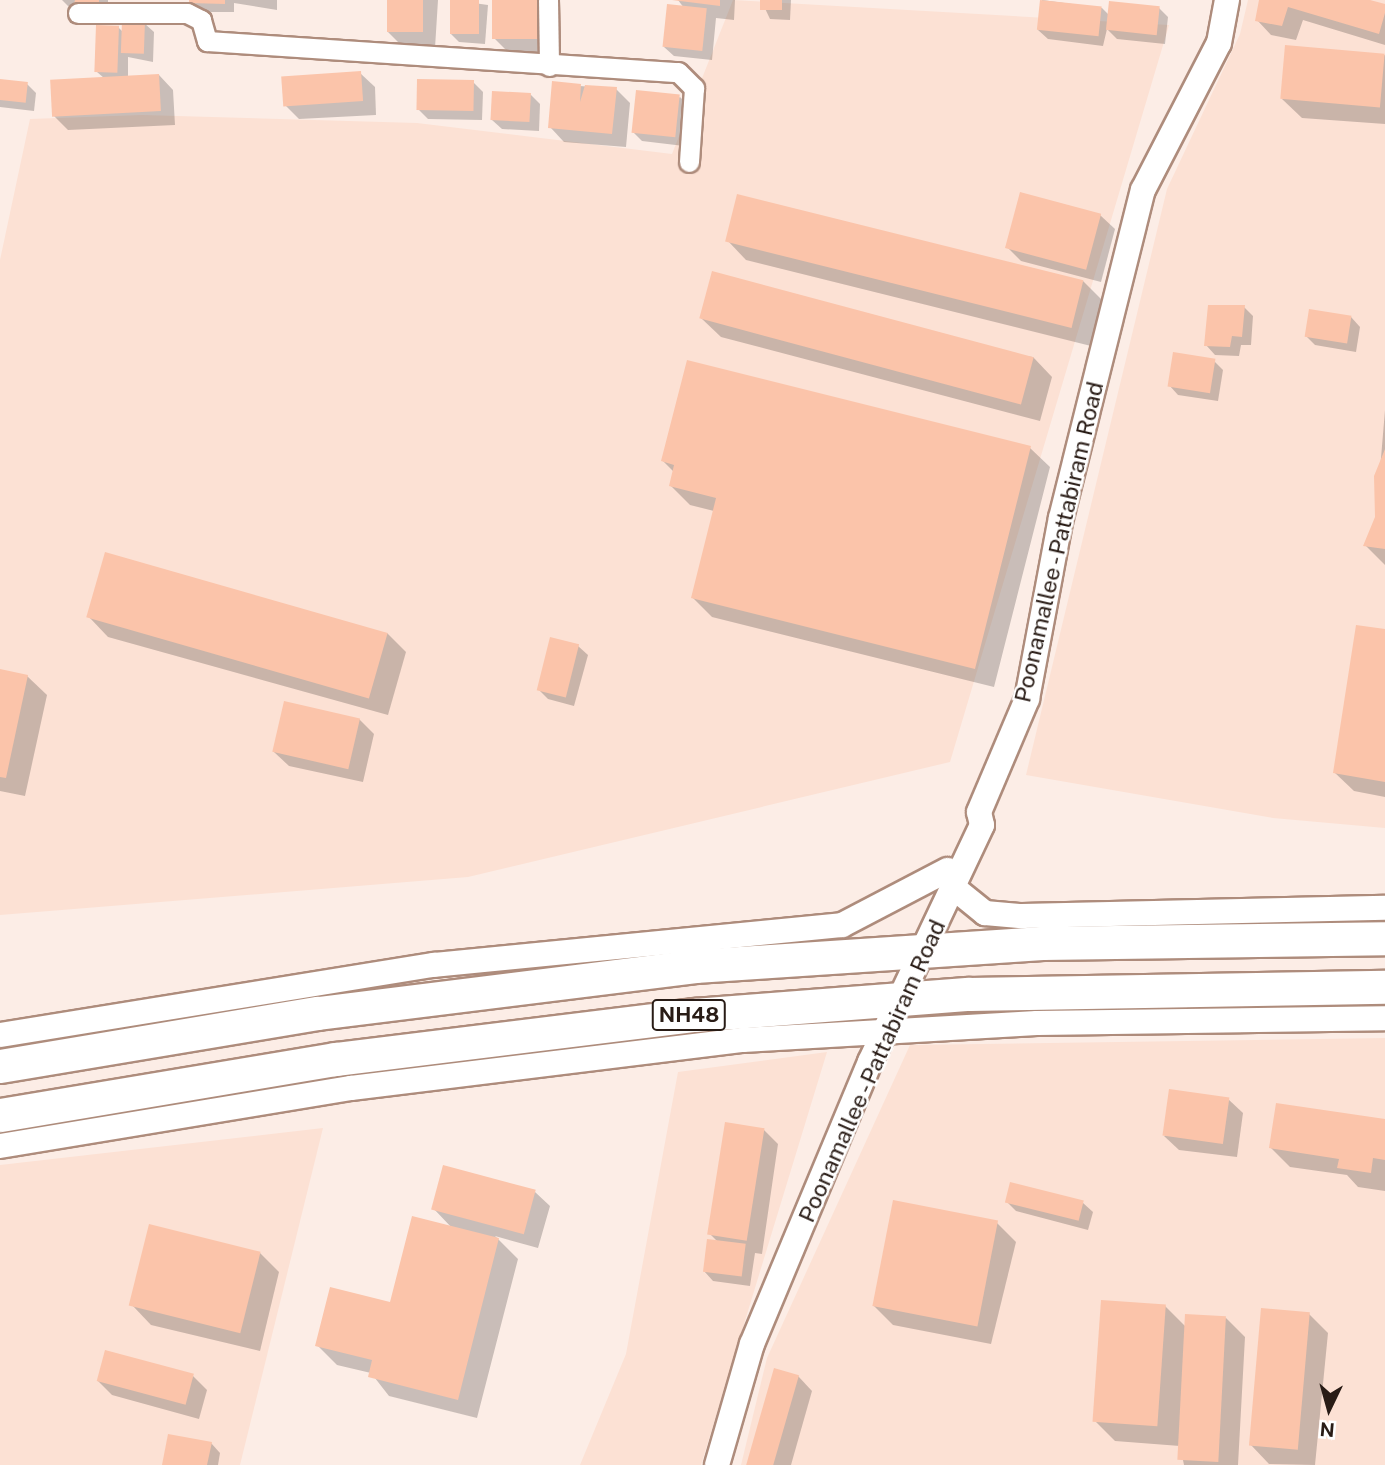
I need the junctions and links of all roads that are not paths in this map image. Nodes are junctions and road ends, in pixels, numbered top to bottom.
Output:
1 (548, 0) edge
2 (1227, 0) edge
3 (78, 13) dead end
4 (549, 66) junction
5 (689, 162) dead end
6 (950, 879) junction
7 (1385, 908) edge
8 (985, 913) junction
9 (1385, 938) edge
10 (1010, 944) junction
11 (919, 949) junction
12 (1385, 987) edge
13 (889, 1015) junction
14 (1385, 1018) edge
15 (0, 1035) edge
16 (0, 1066) edge
17 (0, 1115) edge
18 (0, 1146) edge
19 (717, 1465) edge

1 - 4 street
2 - 6 street, Poonamallee - Pattabiram Road
3 - 4 street
4 - 5 street
6 - 8 street
6 - 11 street, Poonamallee - Pattabiram Road
6 - 15 street
7 - 8 street
8 - 10 street
9 - 10 highway, NH48
10 - 11 highway, NH48
11 - 13 street, Poonamallee - Pattabiram Road
11 - 16 highway, NH48
12 - 13 highway, NH48
13 - 14 street
13 - 17 highway, NH48
13 - 18 street
13 - 19 street, Poonamallee - Pattabiram Road

